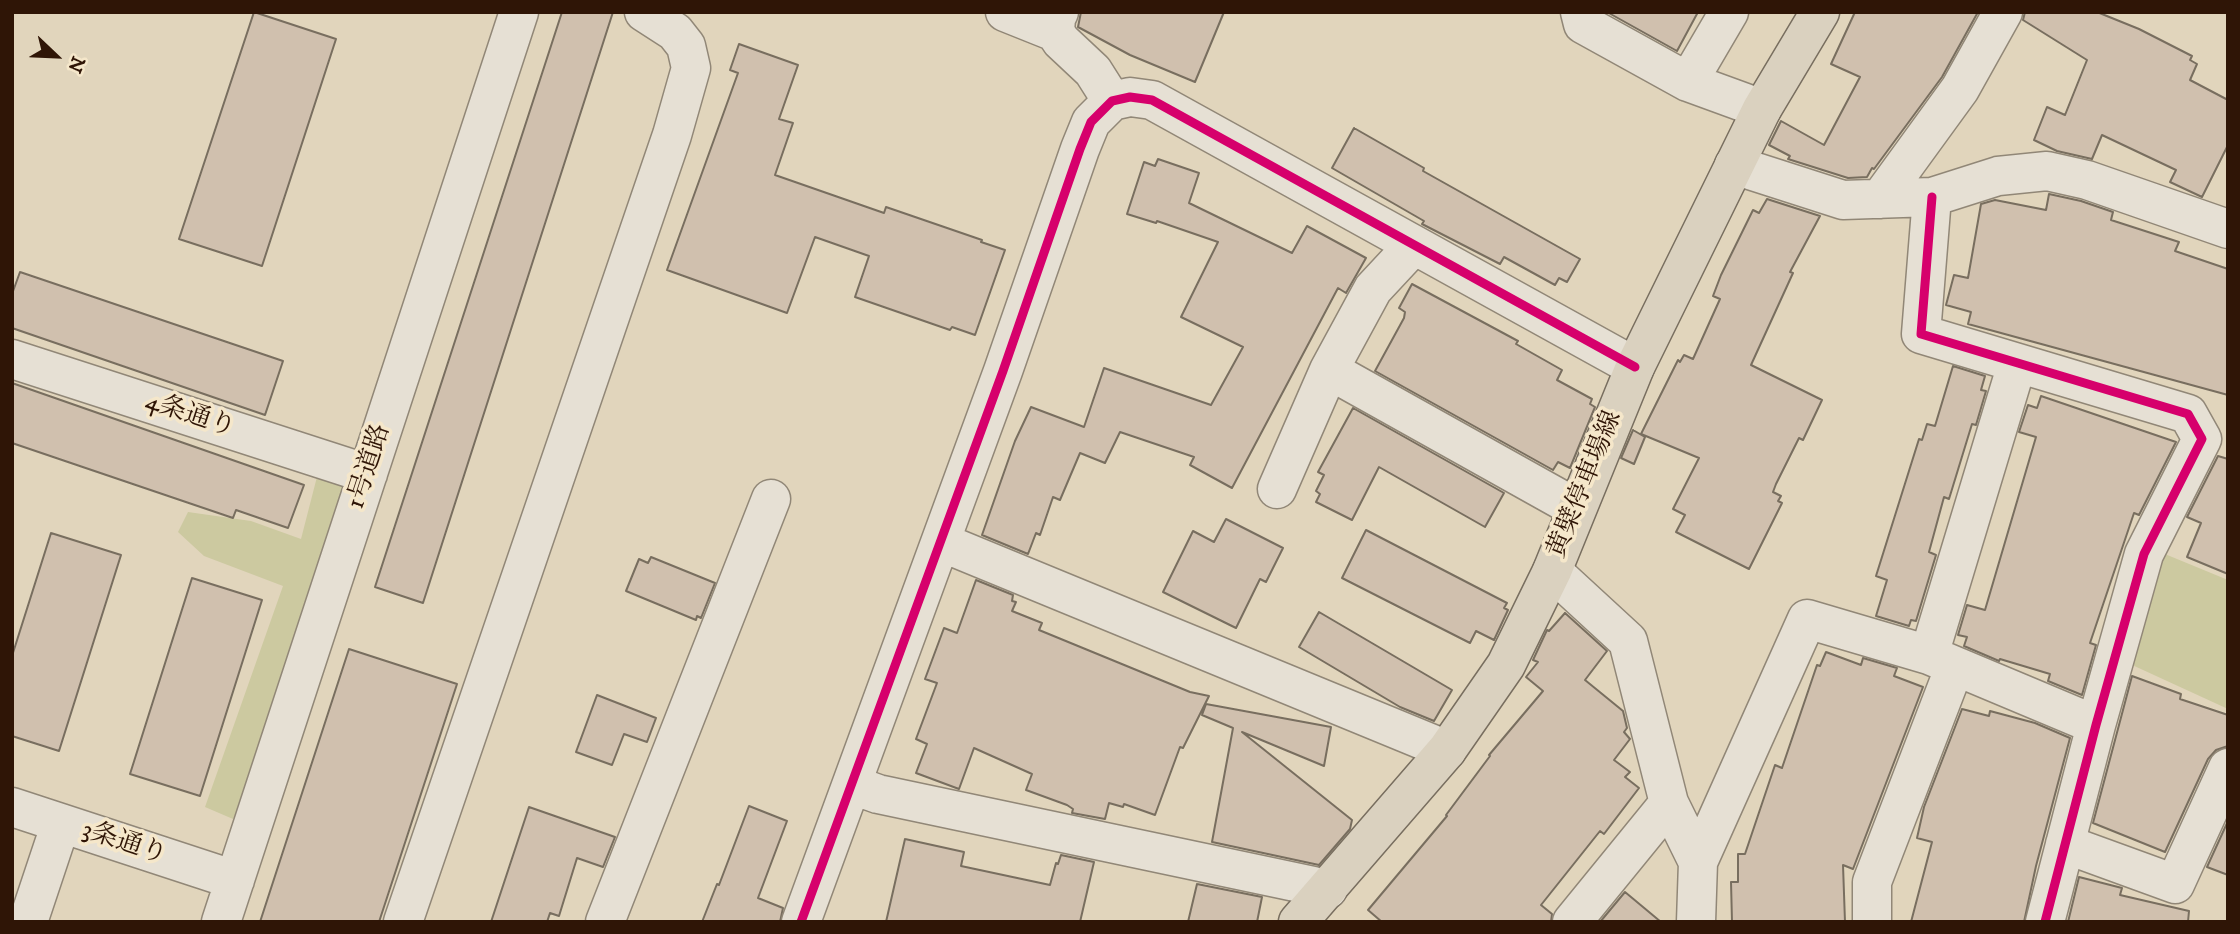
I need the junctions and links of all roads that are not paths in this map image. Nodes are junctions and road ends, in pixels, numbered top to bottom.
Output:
1 (519, 12) edge
2 (644, 12) edge
3 (1005, 12) edge
4 (1580, 12) edge
5 (1729, 12) edge
6 (1820, 12) edge
7 (2003, 12) edge
8 (1057, 22) edge
9 (1688, 82) junction
10 (1112, 101) junction
11 (1762, 109) junction
12 (1734, 165) junction
13 (1932, 197) junction
14 (1880, 199) junction
15 (2228, 229) edge
16 (1414, 245) junction
17 (12, 359) edge
18 (2017, 363) junction
19 (1634, 367) junction
20 (1328, 370) junction
21 (368, 474) junction
22 (1278, 489) dead end
23 (771, 499) dead end
24 (1576, 508) junction
25 (942, 541) junction
26 (1552, 571) junction
27 (1942, 661) junction
28 (2096, 724) junction
29 (1447, 750) junction
30 (2228, 768) edge
31 (853, 785) junction
32 (1669, 803) junction
33 (12, 807) edge
34 (61, 823) junction
35 (2065, 844) junction
36 (1698, 862) junction
37 (235, 880) junction
38 (1328, 889) junction
39 (28, 922) edge
40 (221, 922) edge
41 (402, 922) edge
42 (605, 922) edge
43 (801, 922) edge
44 (1298, 922) edge
45 (1572, 922) edge
46 (1696, 922) edge
47 (1872, 922) edge
48 (2045, 922) edge

1 - 21 street, 1号道路
2 - 41 street
3 - 8 street
4 - 9 street
5 - 9 street
6 - 11 main road, 黄檗停車場線
7 - 14 street
8 - 10 street
9 - 11 street
10 - 16 street
10 - 25 street
11 - 12 main road, 黄檗停車場線
12 - 14 street
12 - 19 main road, 黄檗停車場線
13 - 14 street
13 - 15 street
13 - 18 street
16 - 19 street
16 - 20 street
17 - 21 street, 4条通り
18 - 27 street
18 - 28 street
19 - 24 main road, 黄檗停車場線
20 - 22 street
20 - 24 street
21 - 37 street, 1号道路
23 - 42 street
24 - 26 main road, 黄檗停車場線
25 - 29 street
25 - 31 street
26 - 29 main road, 黄檗停車場線
26 - 32 street
27 - 28 street
27 - 36 street
27 - 47 street
28 - 35 street
29 - 38 main road, 黄檗停車場線
30 - 35 street
31 - 38 street
31 - 43 street
32 - 36 street
32 - 45 street
33 - 34 street, 3条通り
34 - 37 street, 3条通り
34 - 39 street
35 - 48 street
36 - 46 street
37 - 40 street, 1号道路
38 - 44 main road, 黄檗停車場線

